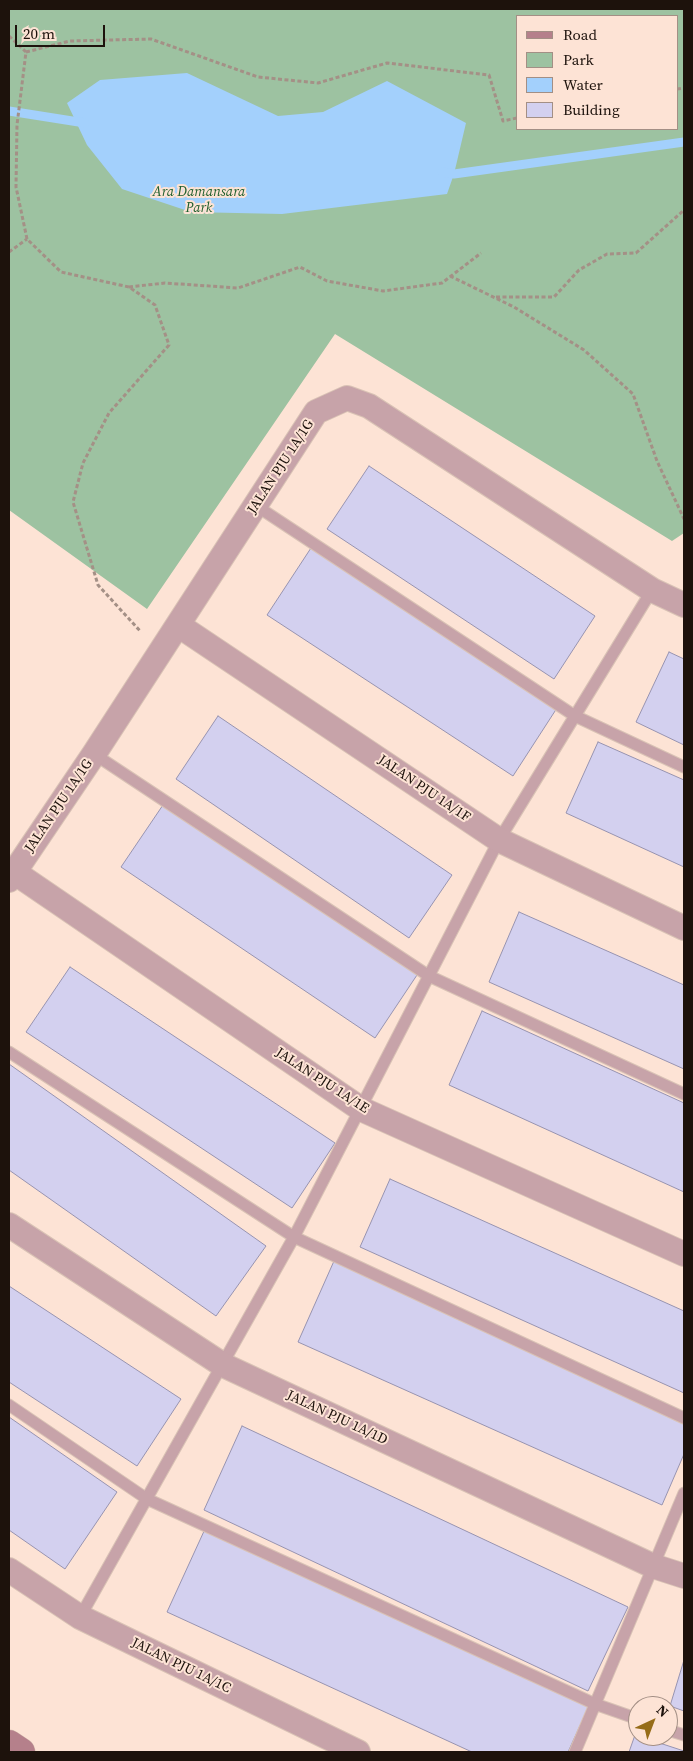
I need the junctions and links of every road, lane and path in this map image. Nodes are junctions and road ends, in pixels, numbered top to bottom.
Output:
1 (9, 36) edge
2 (26, 52) junction
3 (516, 118) edge
4 (684, 210) edge
5 (27, 239) junction
6 (9, 252) edge
7 (481, 253) dead end
8 (450, 276) junction
9 (129, 287) junction
10 (493, 297) junction
11 (255, 505) junction
12 (684, 519) edge
13 (652, 590) junction
14 (683, 601) edge
15 (178, 625) junction
16 (160, 652) junction
17 (575, 716) junction
18 (94, 754) junction
19 (684, 767) edge
20 (499, 840) junction
21 (12, 876) edge
22 (684, 928) edge
23 (429, 976) junction
24 (9, 1052) edge
25 (684, 1094) edge
26 (360, 1109) junction
27 (9, 1224) edge
28 (294, 1238) junction
29 (684, 1254) edge
30 (223, 1365) junction
31 (9, 1405) edge
32 (684, 1418) edge
33 (684, 1493) edge
34 (147, 1499) junction
35 (653, 1566) junction
36 (9, 1570) edge
37 (684, 1576) edge
38 (80, 1617) junction
39 (595, 1704) junction
40 (628, 1716) edge
41 (9, 1744) edge
42 (22, 1752) edge
43 (358, 1752) edge
44 (575, 1752) edge

1 - 2 path
2 - 3 path
2 - 5 path
4 - 10 path
5 - 6 path
5 - 9 path
7 - 8 path
8 - 9 path
8 - 10 path
9 - 16 path
10 - 12 path
11 - 13 street, JALAN PJU 1A/1G
11 - 15 street, JALAN PJU 1A/1G
11 - 17 lane
13 - 14 street, JALAN PJU 1A/1G
13 - 17 lane
15 - 16 street, JALAN PJU 1A/1G
15 - 20 street, JALAN PJU 1A/1F
16 - 18 street, JALAN PJU 1A/1G
17 - 19 lane
17 - 20 lane
18 - 21 street, JALAN PJU 1A/1G
18 - 23 lane
20 - 22 street, JALAN PJU 1A/1F
20 - 23 lane
21 - 26 street, JALAN PJU 1A/1E
23 - 25 lane
23 - 26 lane
24 - 28 lane
26 - 28 lane
26 - 29 street, JALAN PJU 1A/1E
27 - 30 street, JALAN PJU 1A/1D
28 - 30 lane
28 - 32 lane
30 - 34 lane
30 - 35 street, JALAN PJU 1A/1D
31 - 34 lane
33 - 35 lane
34 - 38 lane
34 - 39 lane
35 - 37 street, JALAN PJU 1A/1D
35 - 39 lane
36 - 38 street, JALAN PJU 1A/1C
38 - 43 street, JALAN PJU 1A/1C
39 - 40 lane
39 - 44 lane
41 - 42 main road

